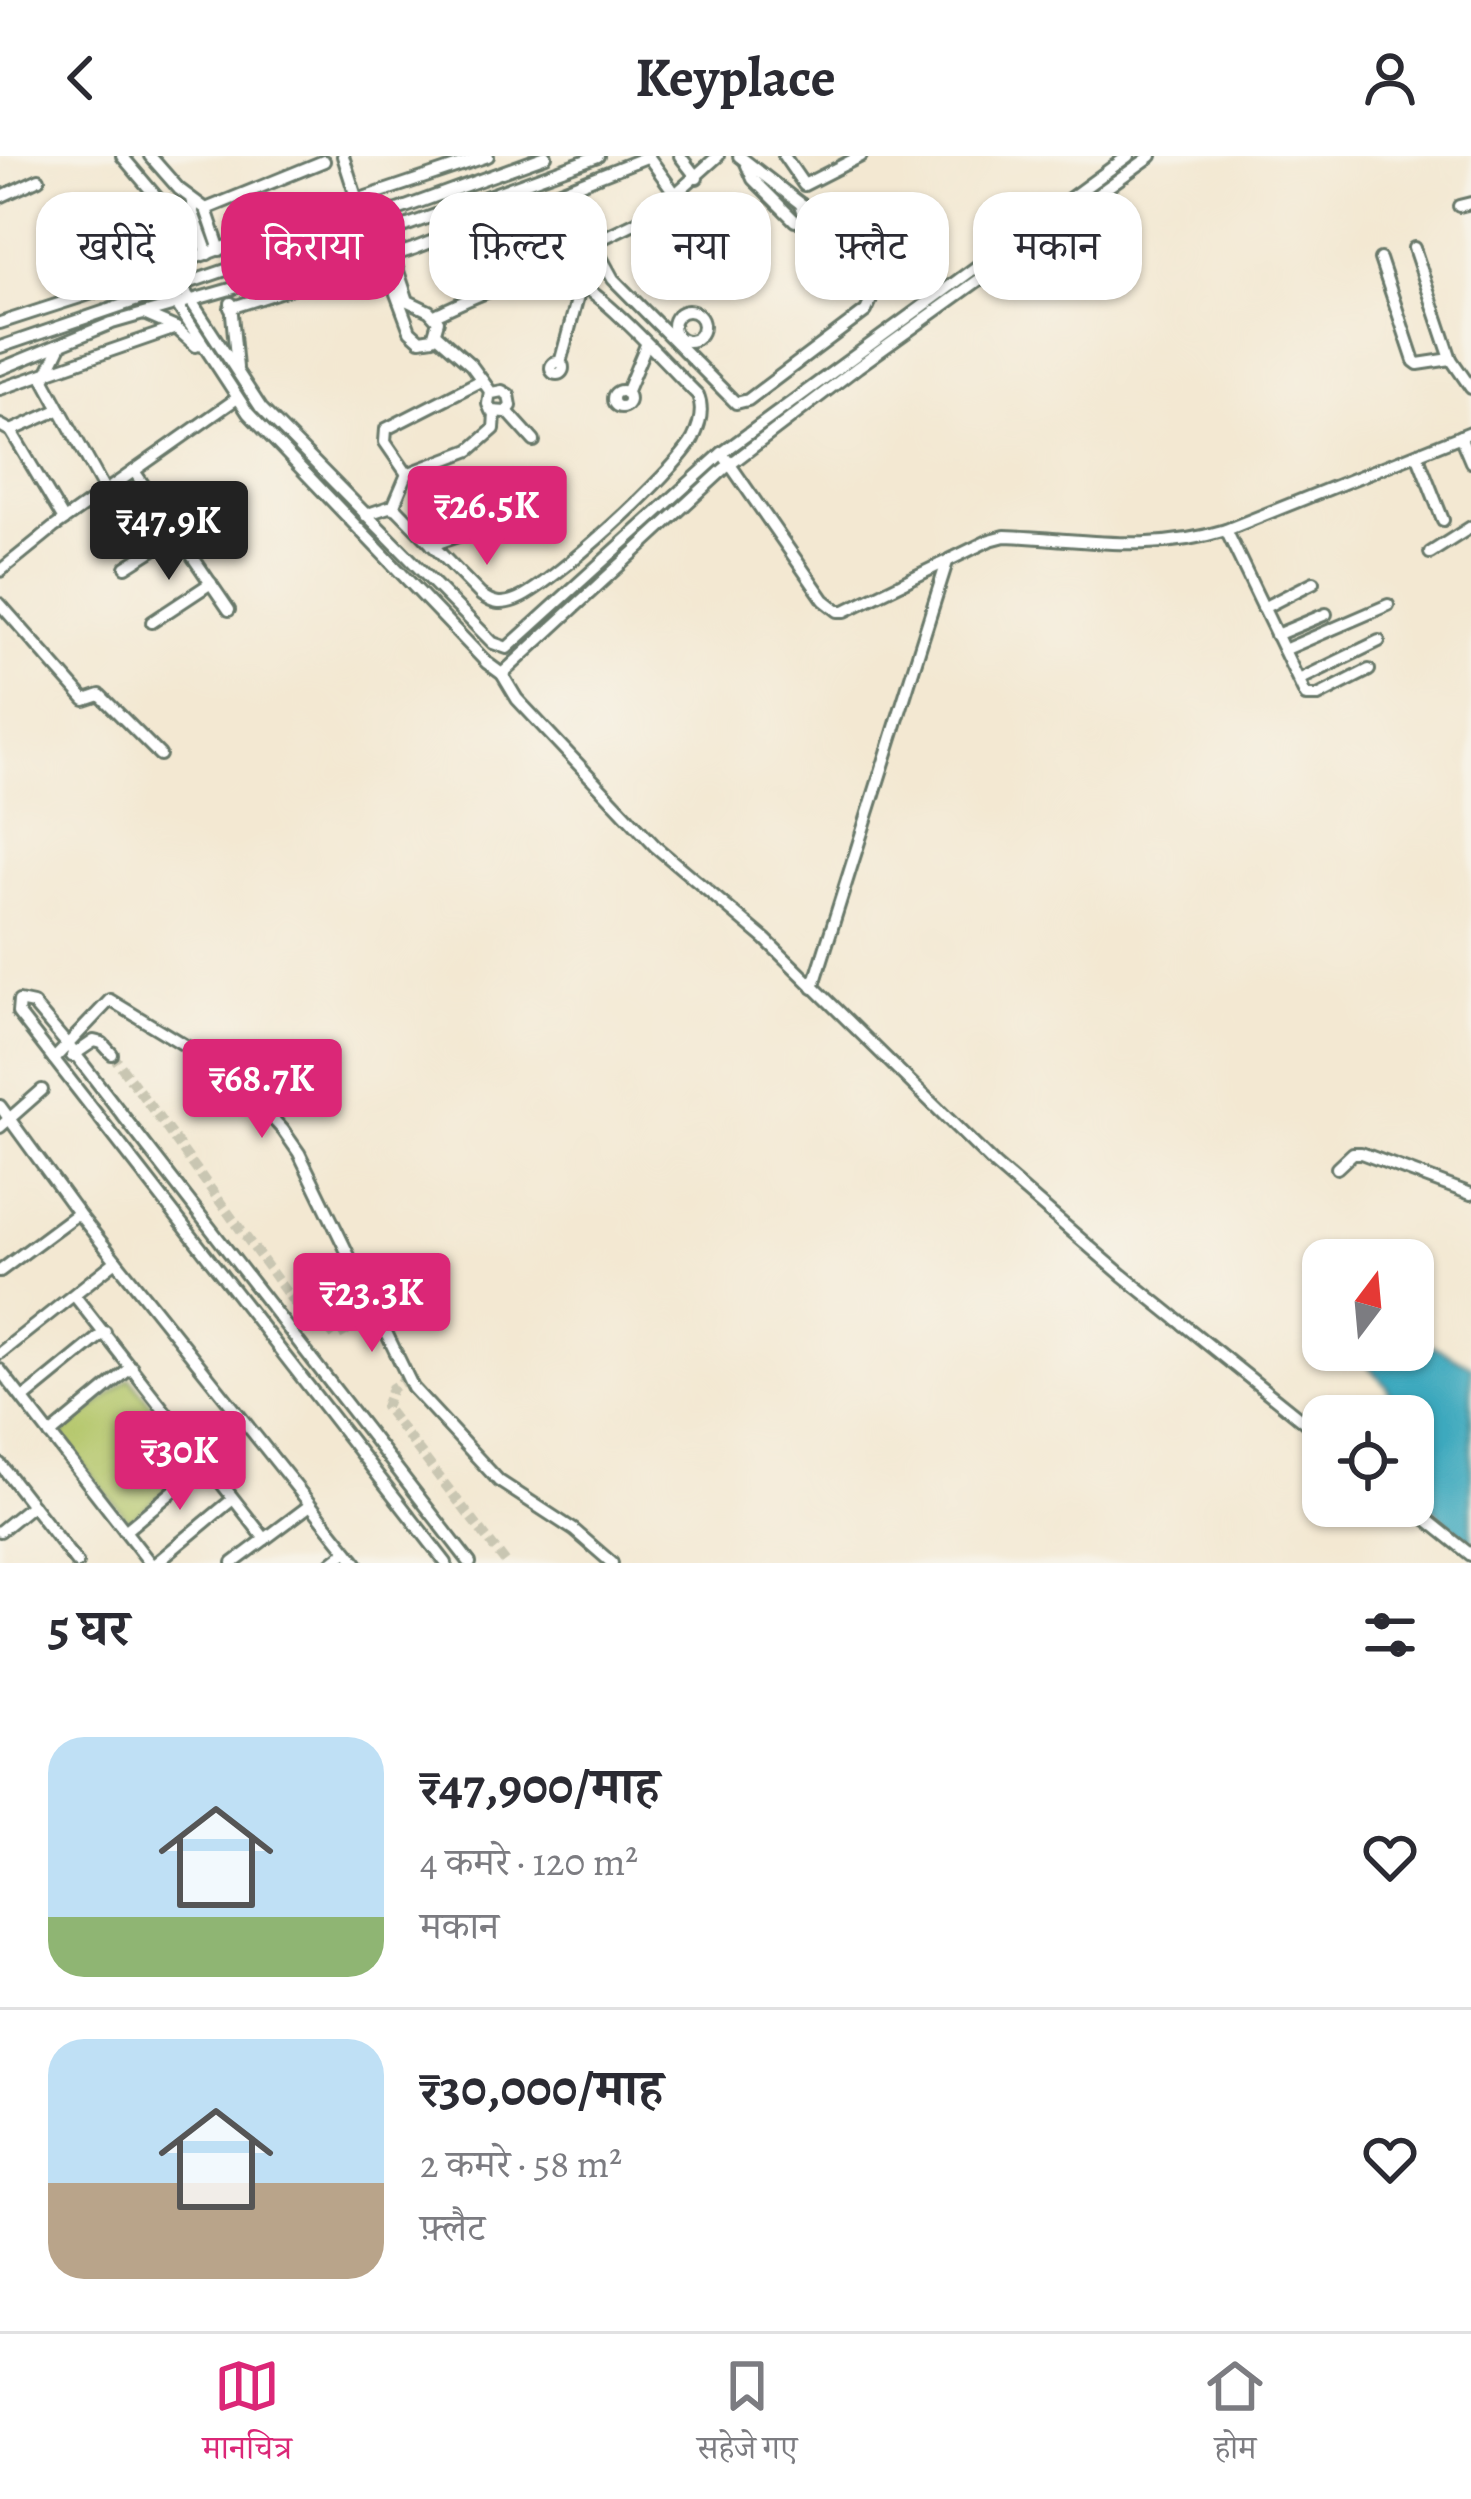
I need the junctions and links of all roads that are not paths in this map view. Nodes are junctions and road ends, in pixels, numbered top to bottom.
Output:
1 (122, 156) edge
2 (150, 156) edge
3 (488, 156) edge
4 (546, 156) edge
5 (598, 156) edge
6 (648, 156) edge
7 (680, 156) edge
8 (718, 156) edge
9 (784, 156) edge
10 (861, 156) edge
11 (1128, 156) edge
12 (1151, 156) edge
13 (321, 158) edge
14 (741, 158) edge
15 (345, 165) edge
16 (697, 178) junction
17 (39, 179) dead end
18 (152, 192) edge
19 (363, 192) edge
20 (498, 192) edge
21 (556, 192) edge
22 (674, 192) edge
23 (680, 192) edge
24 (0, 197) edge
25 (795, 199) edge
26 (200, 205) junction
27 (405, 207) edge
28 (795, 220) dead end
29 (631, 225) edge
30 (1414, 248) dead end
31 (221, 250) edge
32 (214, 252) junction
33 (197, 258) edge
34 (1380, 259) dead end
35 (221, 293) edge
36 (405, 294) edge
37 (631, 296) edge
38 (74, 300) edge
39 (134, 300) edge
40 (179, 300) edge
41 (183, 300) edge
42 (232, 300) edge
43 (253, 300) edge
44 (401, 300) edge
45 (473, 300) edge
46 (577, 300) edge
47 (597, 300) edge
48 (636, 300) edge
49 (871, 300) edge
50 (184, 305) junction
51 (230, 308) junction
52 (48, 309) junction
53 (143, 314) junction
54 (435, 316) junction
55 (0, 323) edge
56 (58, 325) junction
57 (176, 328) junction
58 (668, 330) junction
59 (837, 331) junction
60 (436, 334) junction
61 (821, 343) junction
62 (646, 345) junction
63 (683, 345) junction
64 (0, 347) edge
65 (60, 347) junction
66 (854, 353) junction
67 (1450, 359) junction
68 (211, 362) junction
69 (560, 363) dead end
70 (838, 365) junction
71 (0, 368) edge
72 (238, 373) junction
73 (772, 374) dead end
74 (45, 380) junction
75 (482, 380) junction
76 (1471, 388) edge
77 (0, 389) edge
78 (492, 393) junction
79 (626, 393) dead end
80 (723, 393) junction
81 (236, 399) junction
82 (58, 410) junction
83 (501, 412) junction
84 (6, 428) edge
85 (1466, 434) edge
86 (534, 441) dead end
87 (722, 453) junction
88 (1417, 454) junction
89 (1471, 462) edge
90 (134, 471) junction
91 (734, 471) junction
92 (407, 474) junction
93 (105, 491) junction
94 (393, 507) junction
95 (533, 510) dead end
96 (365, 515) junction
97 (64, 520) junction
98 (200, 520) dead end
99 (1443, 520) dead end
100 (613, 522) junction
101 (1471, 527) edge
102 (1226, 530) junction
103 (177, 533) junction
104 (626, 539) junction
105 (432, 545) junction
106 (1430, 553) dead end
107 (947, 562) junction
108 (126, 567) dead end
109 (0, 571) edge
110 (1314, 582) dead end
111 (211, 583) junction
112 (0, 604) edge
113 (1388, 604) dead end
114 (1263, 608) junction
115 (229, 610) dead end
116 (1326, 614) dead end
117 (152, 622) dead end
118 (1276, 635) junction
119 (1379, 641) dead end
120 (1284, 650) junction
121 (1369, 670) dead end
122 (502, 674) junction
123 (1299, 680) junction
124 (160, 755) dead end
125 (813, 988) junction
126 (71, 1049) junction
127 (112, 1054) dead end
128 (57, 1063) junction
129 (42, 1090) dead end
130 (0, 1106) edge
131 (5, 1123) edge
132 (1337, 1168) dead end
133 (1471, 1194) edge
134 (78, 1213) junction
135 (116, 1261) junction
136 (0, 1271) edge
137 (74, 1294) junction
138 (105, 1332) junction
139 (0, 1353) edge
140 (132, 1367) junction
141 (0, 1370) edge
142 (23, 1399) junction
143 (1302, 1420) edge
144 (50, 1435) junction
145 (0, 1464) edge
146 (206, 1464) junction
147 (233, 1499) junction
148 (32, 1505) junction
149 (309, 1506) junction
150 (1434, 1525) edge
151 (0, 1531) edge
152 (125, 1531) junction
153 (265, 1539) junction
154 (347, 1551) junction
155 (1471, 1555) edge
156 (77, 1563) edge
157 (153, 1563) edge
158 (232, 1563) edge
159 (332, 1563) edge
160 (357, 1563) edge
161 (446, 1563) edge
162 (470, 1563) edge
163 (612, 1563) edge

1 - 18 street
2 - 26 street
3 - 19 street
4 - 27 street
5 - 20 street
6 - 21 street
6 - 22 street
7 - 16 street
8 - 16 street
9 - 10 street
11 - 66 street
12 - 91 street
13 - 15 street
13 - 26 street
14 - 25 street
14 - 28 street
16 - 23 street
17 - 24 street
26 - 32 street
29 - 37 street
30 - 67 street
31 - 32 street
32 - 33 street
34 - 67 street
35 - 50 street
36 - 54 street
38 - 52 street
39 - 56 street
40 - 50 street
41 - 50 street
42 - 51 street
43 - 51 street
44 - 60 street
45 - 54 street
46 - 69 street
47 - 62 street
48 - 58 street
49 - 59 street
50 - 53 street
50 - 68 street
50 - 72 street
51 - 72 street
52 - 55 street
52 - 56 street
53 - 57 street
53 - 65 street
54 - 60 street
56 - 64 street
57 - 68 street
57 - 74 street
58 - 63 street
58 - 63 street
59 - 61 street
59 - 66 street
60 - 75 street
61 - 70 street
61 - 80 street
62 - 79 street
62 - 100 street
63 - 80 street
65 - 71 street
65 - 74 street
66 - 70 street
67 - 76 street
68 - 81 street
70 - 87 street
72 - 96 street
73 - 80 street
74 - 77 street
74 - 82 street
75 - 78 street
75 - 92 street
78 - 83 street
78 - 83 street
81 - 90 street
81 - 122 street
82 - 84 street
82 - 93 street
83 - 86 street
83 - 92 street
84 - 97 street
85 - 88 street
85 - 89 street
87 - 91 street
87 - 104 street
88 - 99 street
88 - 102 street
90 - 93 street
90 - 103 street
91 - 107 street
91 - 122 street
92 - 94 street
93 - 97 street
94 - 96 street
94 - 105 street
95 - 105 street
96 - 104 street
97 - 109 street
98 - 103 street
100 - 104 street
100 - 105 street
101 - 106 street
102 - 107 street
102 - 114 street
103 - 108 street
103 - 111 street
107 - 125 street
110 - 114 street
111 - 115 street
111 - 117 street
112 - 124 street
113 - 120 street
114 - 118 street
116 - 118 street
118 - 120 street
119 - 123 street
120 - 123 street
121 - 123 street
122 - 125 street
125 - 143 street
126 - 127 street
126 - 128 street
126 - 128 street
126 - 162 street
126 - 163 street
128 - 161 street
129 - 131 street
130 - 131 street
131 - 134 street
132 - 133 street
134 - 135 street
134 - 136 street
135 - 137 street
135 - 149 street
137 - 138 street
137 - 139 street
138 - 140 street
138 - 142 street
140 - 144 street
140 - 146 street
141 - 142 street
142 - 144 street
144 - 152 street
145 - 148 street
146 - 147 street
146 - 152 street
147 - 153 street
147 - 157 street
148 - 151 street
148 - 156 street
149 - 153 street
149 - 154 street
150 - 155 street
152 - 157 street
153 - 158 street
154 - 159 street
154 - 160 street

